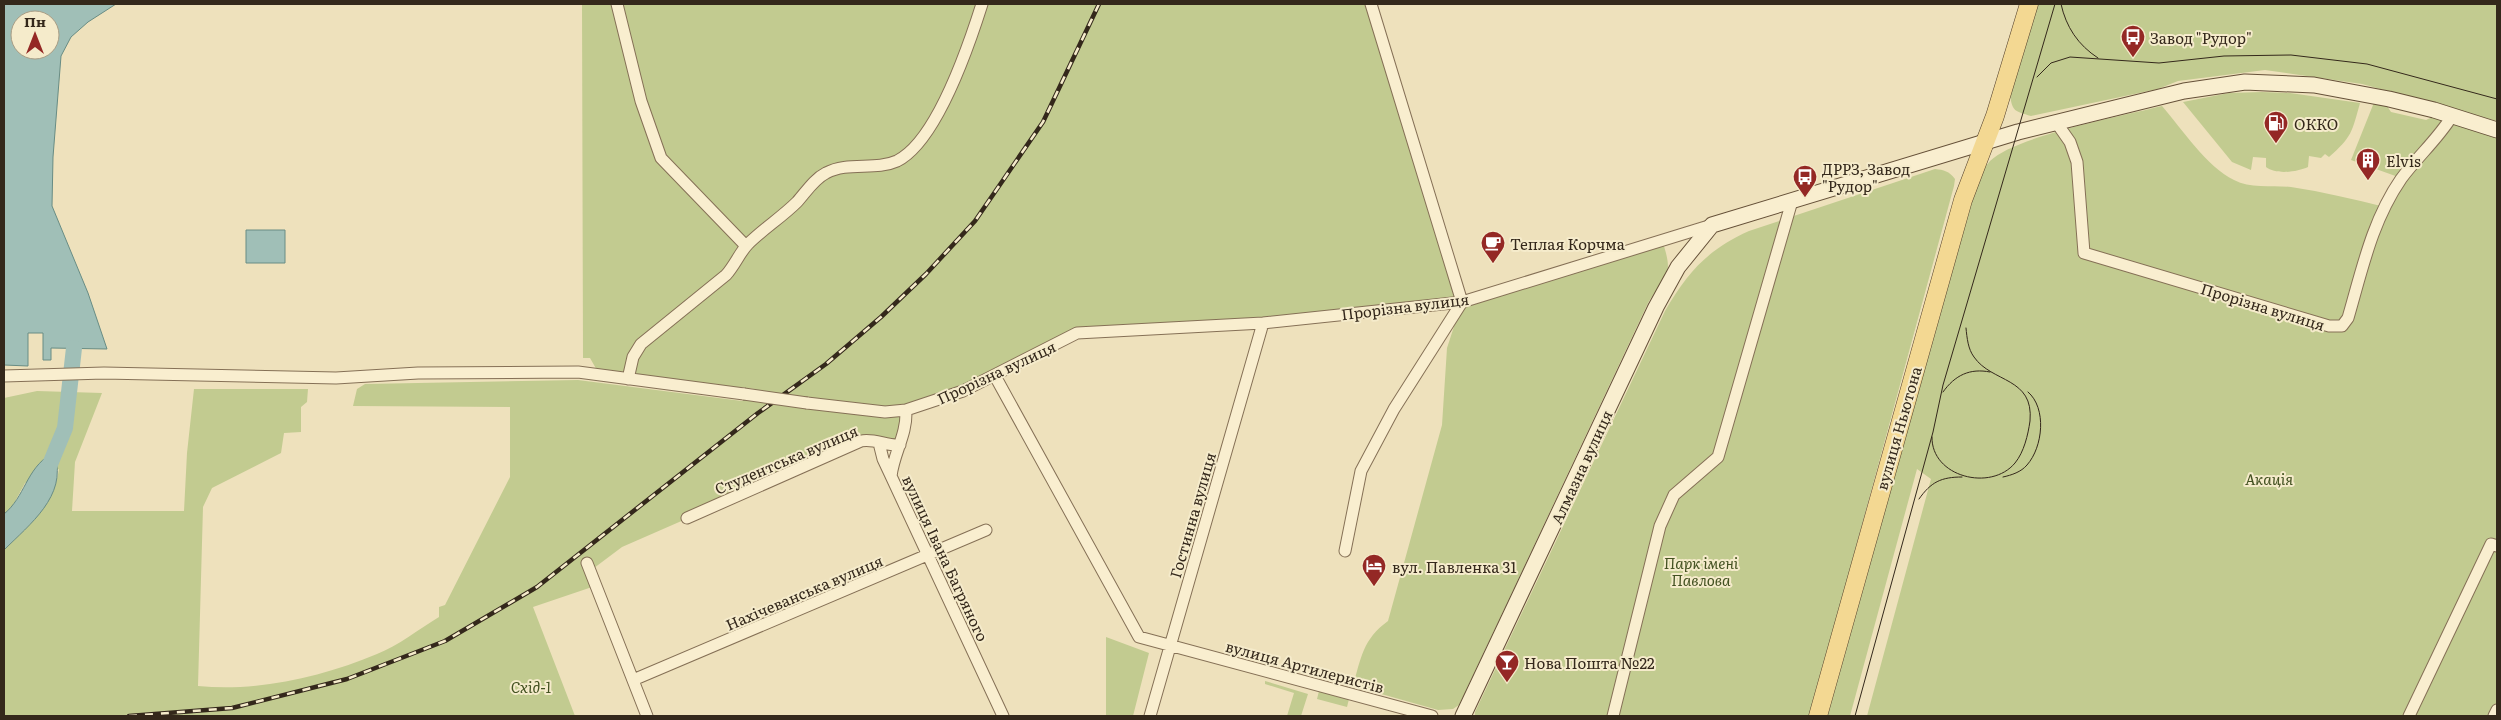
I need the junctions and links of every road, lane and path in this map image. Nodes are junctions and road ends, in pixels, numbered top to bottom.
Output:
1 (617, 4) edge
2 (982, 4) edge
3 (1371, 4) edge
4 (2029, 4) edge
5 (2452, 116) junction
6 (2056, 122) junction
7 (2497, 130) edge
8 (1986, 141) junction
9 (1792, 201) junction
10 (1712, 225) junction
11 (746, 246) junction
12 (1462, 302) junction
13 (1263, 323) junction
14 (4, 376) edge
15 (995, 376) junction
16 (628, 379) junction
17 (906, 410) junction
18 (879, 443) junction
19 (900, 445) junction
20 (891, 476) junction
21 (687, 518) dead end
22 (986, 530) dead end
23 (2497, 546) edge
24 (1344, 551) dead end
25 (929, 555) junction
26 (587, 563) dead end
27 (1170, 646) junction
28 (633, 680) junction
29 (2497, 710) edge
30 (647, 716) edge
31 (1003, 716) edge
32 (1150, 716) edge
33 (1432, 716) edge
34 (1463, 716) edge
35 (1613, 716) edge
36 (1818, 716) edge
37 (2409, 716) edge
38 (2494, 716) edge

1 - 11 street
2 - 11 street
3 - 12 street
4 - 8 main road, вулиця Ньютона
5 - 6 street, Прорізна вулиця
5 - 6 street, Прорізна вулиця
5 - 7 street, Прорізна вулиця
6 - 8 street, Прорізна вулиця
8 - 9 street, Прорізна вулиця
8 - 36 main road, вулиця Ньютона
9 - 10 street, Прорізна вулиця
9 - 35 street
10 - 12 street, Прорізна вулиця
10 - 34 street, Алмазна вулиця
11 - 16 street
12 - 13 street, Прорізна вулиця
12 - 24 street
13 - 15 street, Прорізна вулиця
13 - 27 street, Гостинна вулиця
14 - 16 street, Прорізна вулиця
15 - 17 street, Прорізна вулиця
15 - 27 street, вулиця Артилеристів
16 - 17 street, Прорізна вулиця, bridge
17 - 19 street, вулиця Івана Багряного
18 - 19 street, Студентська вулиця
18 - 20 street
18 - 21 street, Студентська вулиця
19 - 20 street, вулиця Івана Багряного
20 - 25 street, вулиця Івана Багряного
22 - 25 street, Нахічеванська вулиця
23 - 37 street
25 - 28 street, Нахічеванська вулиця
25 - 31 street, вулиця Івана Багряного
26 - 28 street
27 - 32 street, Гостинна вулиця
27 - 33 street, вулиця Артилеристів
28 - 30 street
29 - 38 street

